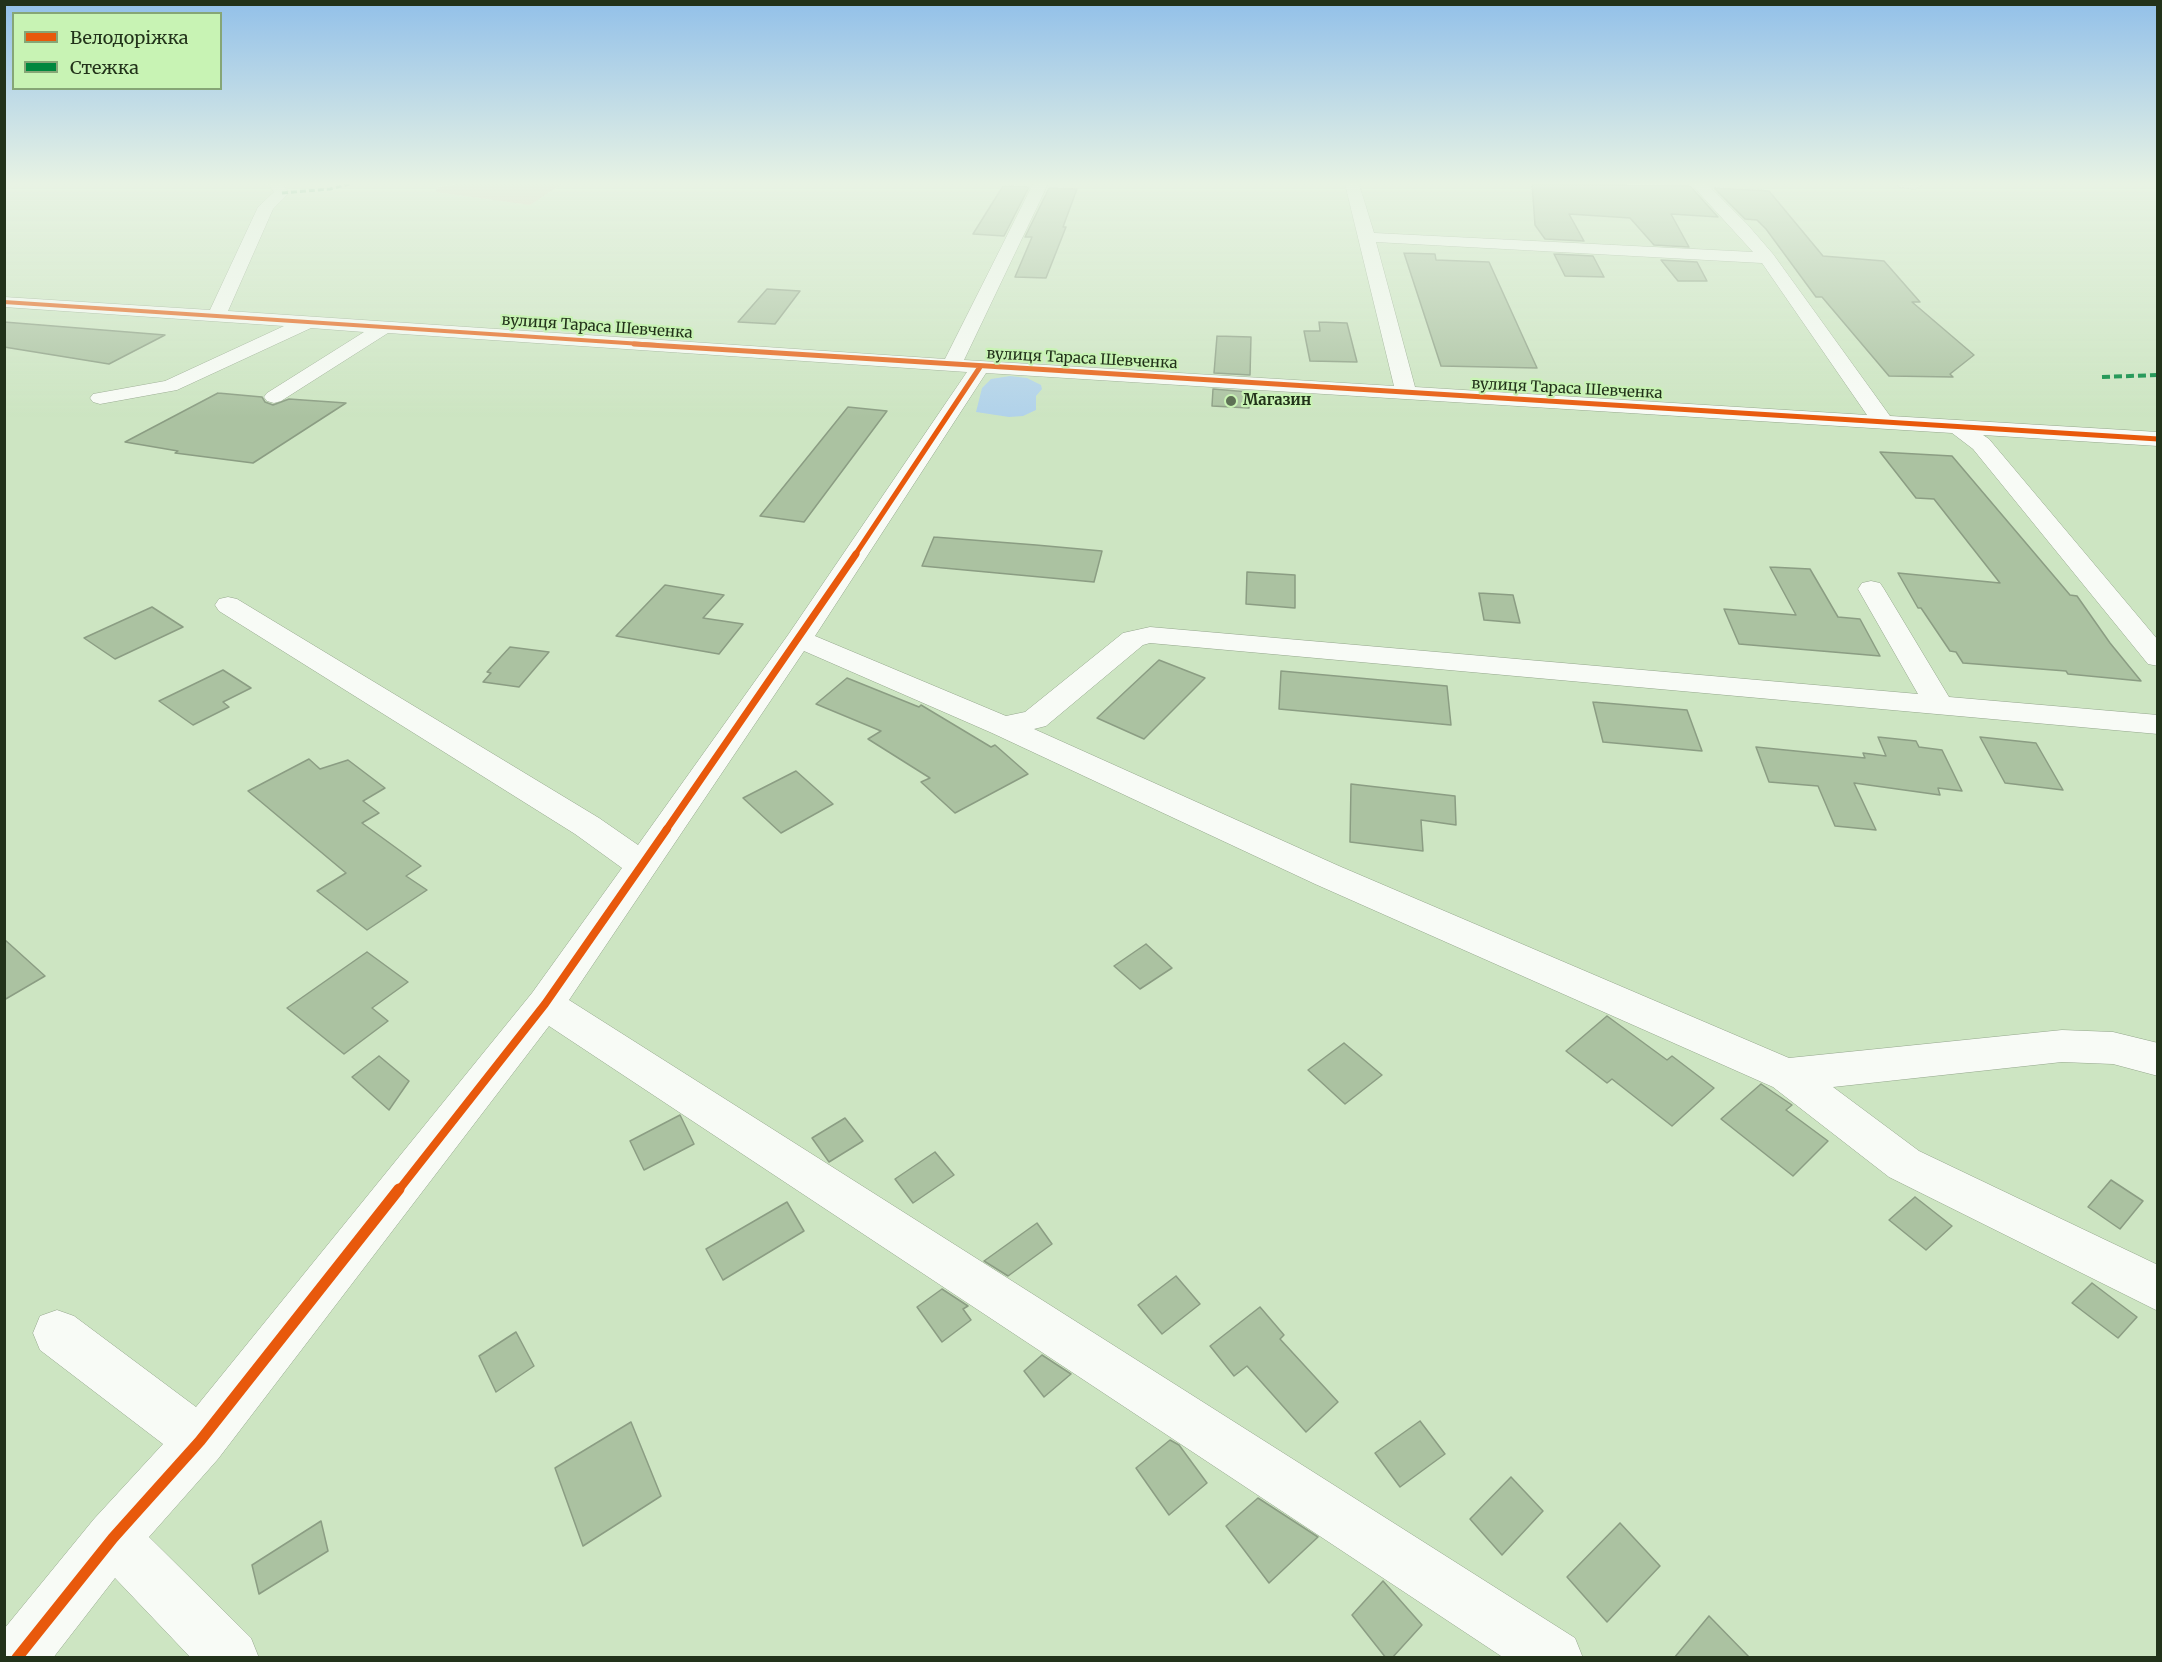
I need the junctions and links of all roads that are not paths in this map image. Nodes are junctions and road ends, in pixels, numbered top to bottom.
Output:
1 (241, 262) edge
2 (1009, 262) edge
3 (1373, 262) edge
4 (1770, 262) edge
5 (4, 302) edge
6 (217, 316) junction
7 (308, 322) junction
8 (383, 328) junction
9 (966, 366) junction
10 (1406, 393) junction
11 (274, 397) dead end
12 (100, 398) dead end
13 (1883, 422) junction
14 (1958, 427) junction
15 (2157, 439) edge
16 (1871, 589) dead end
17 (228, 605) dead end
18 (799, 639) junction
19 (2157, 658) edge
20 (1938, 704) junction
21 (2157, 725) edge
22 (1003, 726) junction
23 (642, 865) junction
24 (545, 1004) junction
25 (2157, 1060) edge
26 (1787, 1075) junction
27 (2157, 1289) edge
28 (57, 1332) dead end
29 (200, 1441) junction
30 (113, 1538) junction
31 (17, 1658) edge
32 (231, 1658) edge
33 (1555, 1658) edge

1 - 6 street
2 - 9 street
3 - 10 street
4 - 13 street
5 - 6 street, вулиця Тараса Шевченка
6 - 7 street, вулиця Тараса Шевченка
7 - 8 street, вулиця Тараса Шевченка
7 - 12 street
8 - 9 street, вулиця Тараса Шевченка
8 - 11 street
9 - 10 street, вулиця Тараса Шевченка
9 - 18 street
10 - 13 street, вулиця Тараса Шевченка
13 - 14 street, вулиця Тараса Шевченка
14 - 15 street, вулиця Тараса Шевченка
14 - 19 street
16 - 20 street
17 - 23 street
18 - 22 street
18 - 23 street
20 - 21 street
20 - 22 street
22 - 26 street
23 - 24 street
24 - 29 street
24 - 33 street
25 - 26 street
26 - 27 street
28 - 29 street
29 - 30 street
30 - 31 street
30 - 32 street

